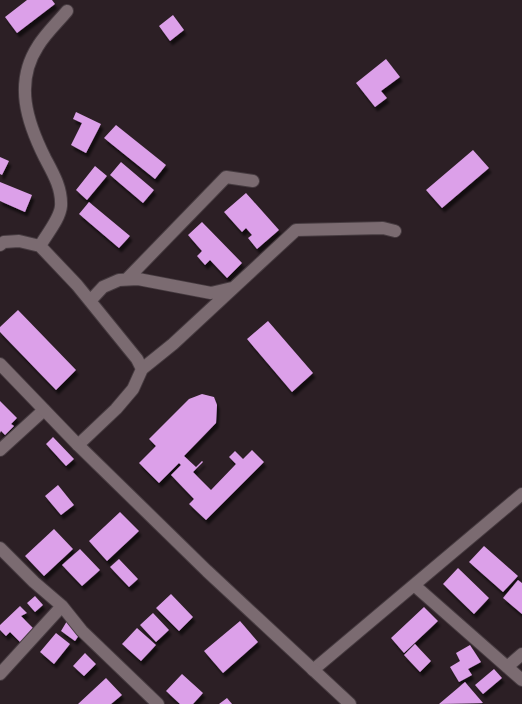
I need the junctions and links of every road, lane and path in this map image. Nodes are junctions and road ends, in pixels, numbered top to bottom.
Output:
1 (67, 11) dead end
2 (253, 181) dead end
3 (395, 231) dead end
4 (0, 245) edge
5 (40, 246) junction
6 (127, 279) junction
7 (233, 288) junction
8 (90, 301) junction
9 (0, 364) edge
10 (142, 369) junction
11 (44, 410) junction
12 (78, 445) junction
13 (0, 450) edge
14 (522, 494) edge
15 (0, 548) edge
16 (414, 585) junction
17 (62, 606) junction
18 (522, 654) edge
19 (507, 667) junction
20 (313, 670) junction
21 (0, 674) edge
22 (522, 680) edge
23 (158, 704) edge
24 (350, 704) edge

1 - 5 street
2 - 6 street
3 - 7 street
4 - 5 street
5 - 8 street
6 - 7 street
6 - 8 street
7 - 10 street
8 - 10 street
9 - 11 street
10 - 12 street
11 - 12 street
11 - 13 street
12 - 20 street
14 - 16 street
15 - 17 street
16 - 19 street
16 - 20 street
17 - 21 street
17 - 23 street
18 - 19 street
19 - 22 street
20 - 24 street

